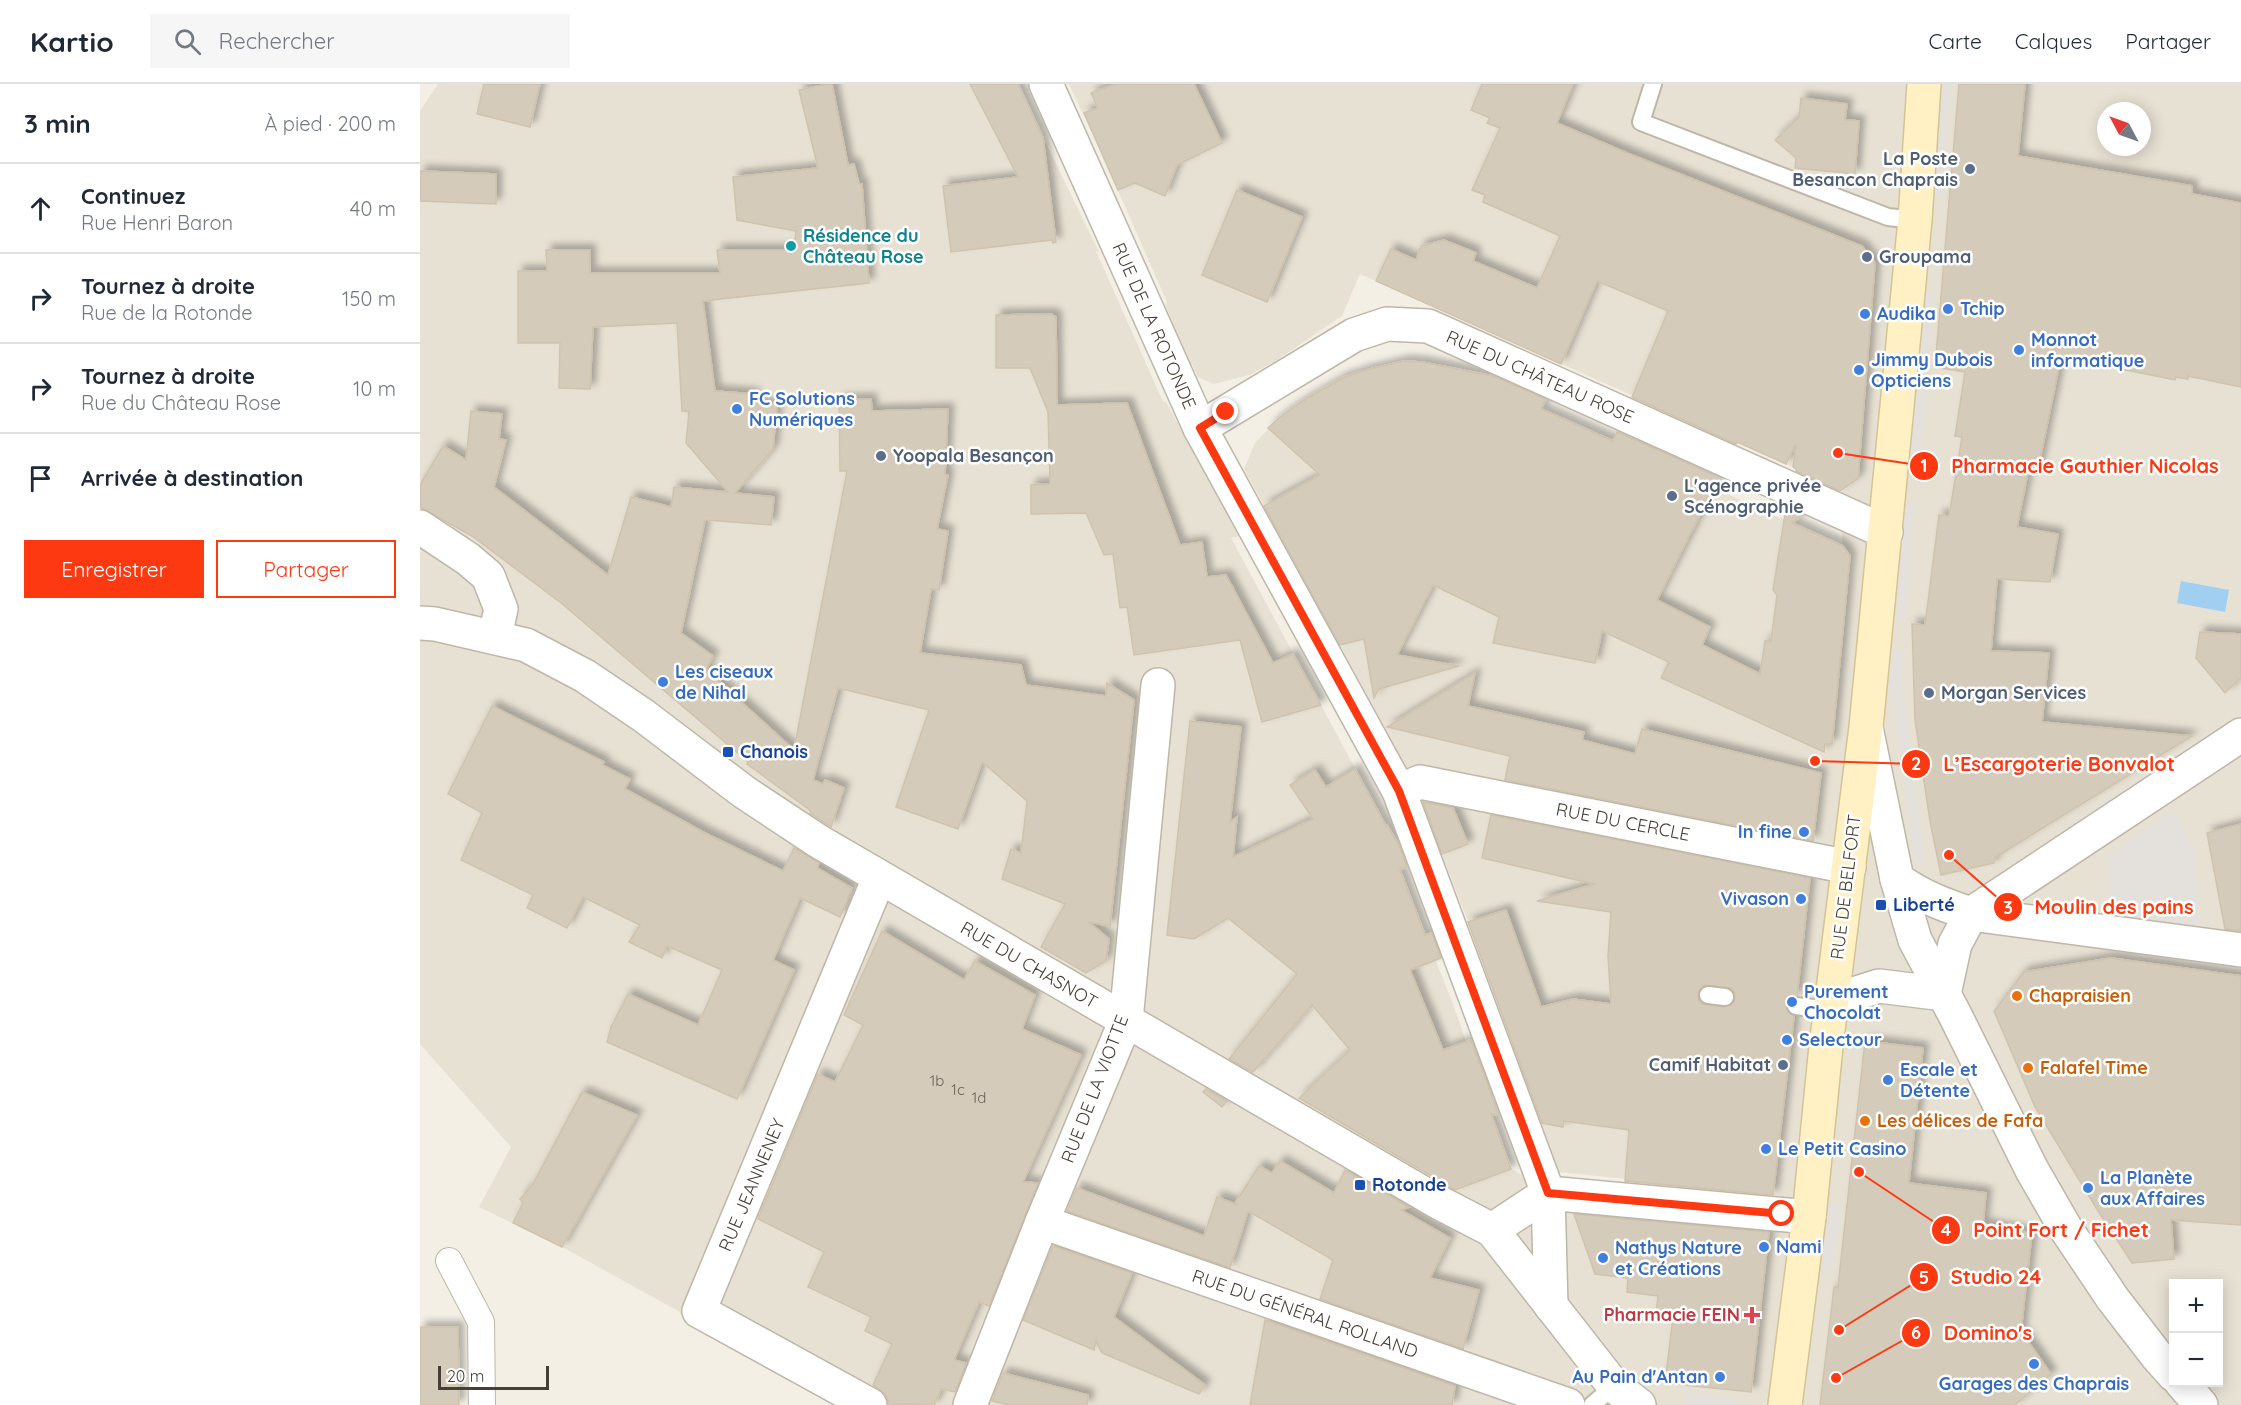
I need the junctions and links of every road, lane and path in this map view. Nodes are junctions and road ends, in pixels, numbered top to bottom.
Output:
1 (1046, 84) edge
2 (1653, 84) edge
3 (1924, 84) edge
4 (1915, 220) junction
5 (1200, 428) junction
6 (420, 527) edge
7 (1886, 532) junction
8 (420, 622) edge
9 (495, 636) junction
10 (1158, 685) dead end
11 (1866, 727) junction
12 (2241, 735) edge
13 (1399, 791) junction
14 (1849, 867) junction
15 (879, 878) junction
16 (1897, 879) junction
17 (1971, 914) junction
18 (2241, 950) edge
19 (1944, 994) junction
20 (1708, 995) dead end
21 (1725, 997) dead end
22 (1832, 1005) junction
23 (1796, 1006) dead end
24 (1126, 1020) junction
25 (1548, 1193) junction
26 (1809, 1217) junction
27 (1042, 1222) junction
28 (1492, 1230) junction
29 (449, 1261) dead end
30 (1551, 1306) junction
31 (2169, 1369) edge
32 (2185, 1387) edge
33 (1615, 1399) edge
34 (482, 1405) edge
35 (870, 1405) edge
36 (970, 1405) edge
37 (1568, 1405) edge
38 (1785, 1405) edge
39 (2201, 1405) edge

1 - 5 street, RUE DE LA ROTONDE
2 - 4 lane
3 - 4 main road, RUE DE BELFORT
4 - 7 main road, RUE DE BELFORT
5 - 7 street, RUE DU CHÂTEAU ROSE
5 - 13 street, RUE DE LA ROTONDE
6 - 9 street
7 - 11 main road, RUE DE BELFORT
8 - 9 street, RUE DU CHASNOT
9 - 15 street, RUE DU CHASNOT
10 - 24 street, RUE DE LA VIOTTE
11 - 14 main road, RUE DE BELFORT
11 - 16 street, RUE DE BELFORT
12 - 17 street
13 - 14 street, RUE DU CERCLE
13 - 25 street, RUE DE LA ROTONDE
14 - 22 main road, RUE DE BELFORT
15 - 24 street, RUE DU CHASNOT
15 - 35 street, RUE JEANNENEY
16 - 17 street
16 - 19 street, RUE DE BELFORT
17 - 18 street
17 - 19 street
19 - 22 street
19 - 31 street, RUE DE BELFORT
20 - 21 lane
22 - 23 lane
22 - 26 main road, RUE DE BELFORT
24 - 27 street, RUE DE LA VIOTTE
24 - 28 street, RUE DU CHASNOT
25 - 26 street
25 - 28 street
25 - 30 street
26 - 38 main road, RUE DE BELFORT
27 - 36 street, RUE DE LA VIOTTE
27 - 37 street, RUE DU GÉNÉRAL ROLLAND
28 - 30 street, RUE DU CHASNOT
29 - 34 street
30 - 33 street, RUE DU CHASNOT
32 - 39 street

